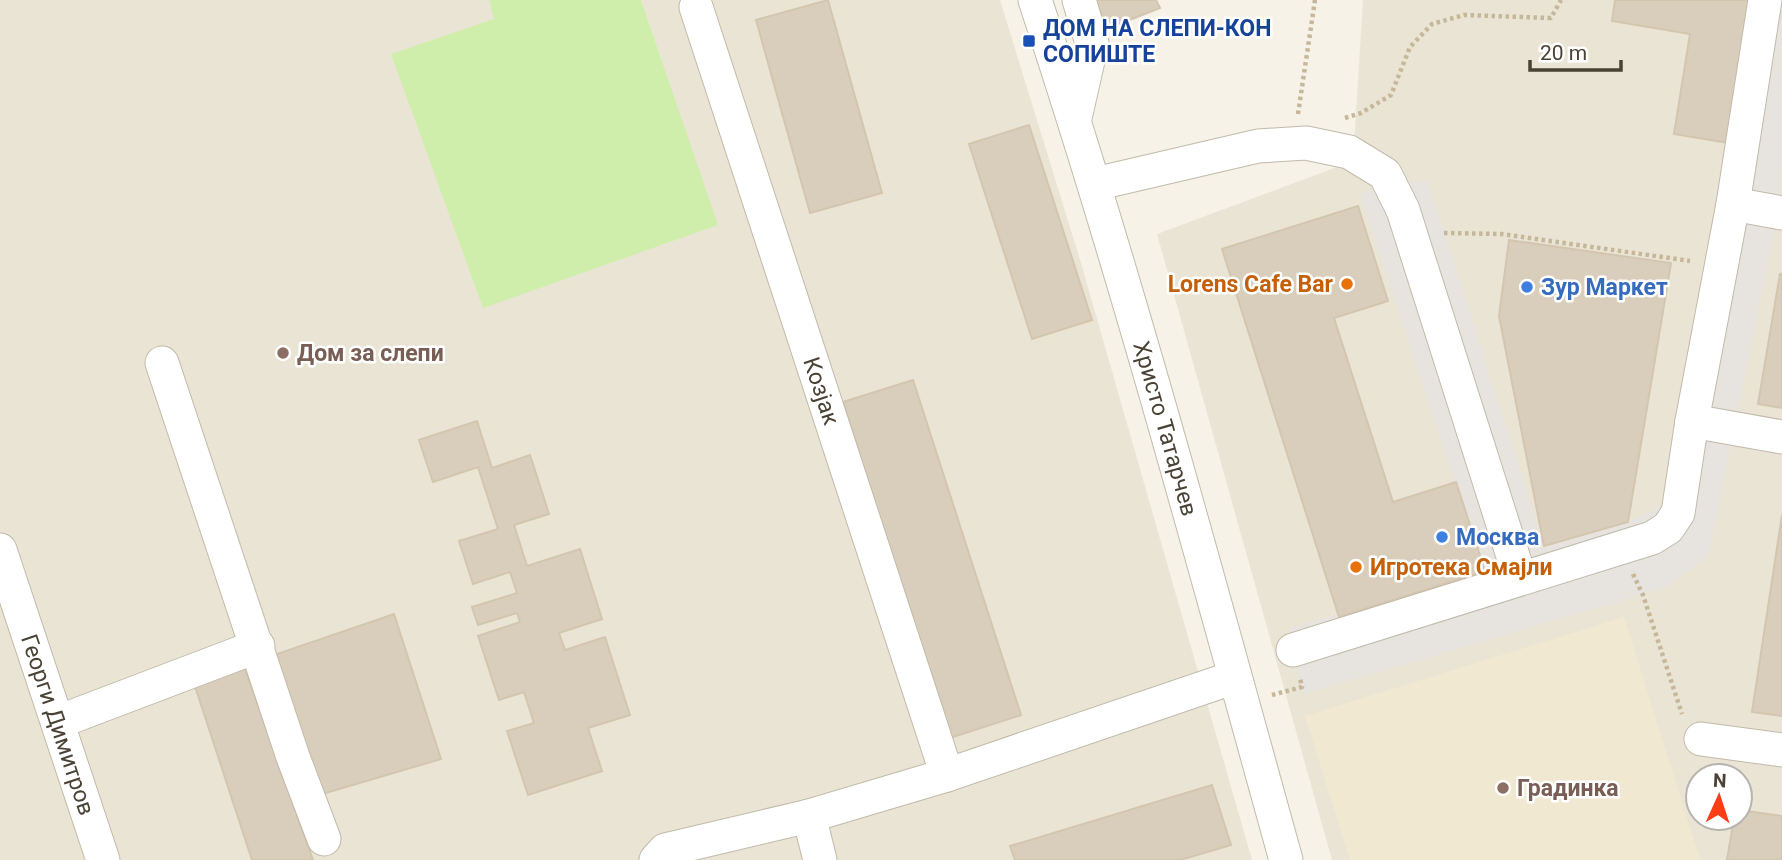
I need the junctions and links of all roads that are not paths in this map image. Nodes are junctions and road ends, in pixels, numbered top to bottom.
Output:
1 (1035, 0) edge
2 (1079, 0) edge
3 (1765, 0) edge
4 (696, 8) dead end
5 (1075, 120) junction
6 (1095, 184) junction
7 (1732, 204) junction
8 (1782, 213) edge
9 (162, 363) dead end
10 (1692, 421) junction
11 (1782, 437) edge
12 (0, 550) edge
13 (1520, 578) junction
14 (258, 646) junction
15 (1296, 662) road end
16 (1238, 691) junction
17 (58, 723) junction
18 (1693, 729) road end
19 (1782, 750) edge
20 (947, 775) junction
21 (809, 816) junction
22 (324, 839) dead end
23 (103, 860) edge
24 (656, 860) edge
25 (820, 860) edge
26 (1286, 860) edge

1 - 5 street, Христо Татарчев
2 - 5 street
3 - 7 street
4 - 20 street, Козјак
5 - 6 street, Христо Татарчев
6 - 13 street
6 - 16 street, Христо Татарчев
7 - 8 street
7 - 10 street
9 - 14 street
10 - 11 street
10 - 13 street
12 - 17 street, Георги Димитров
13 - 15 street
14 - 17 street
14 - 22 street
16 - 20 street
16 - 26 street, Христо Татарчев
17 - 23 street, Георги Димитров
18 - 19 street
20 - 21 street
21 - 24 street
21 - 25 street

